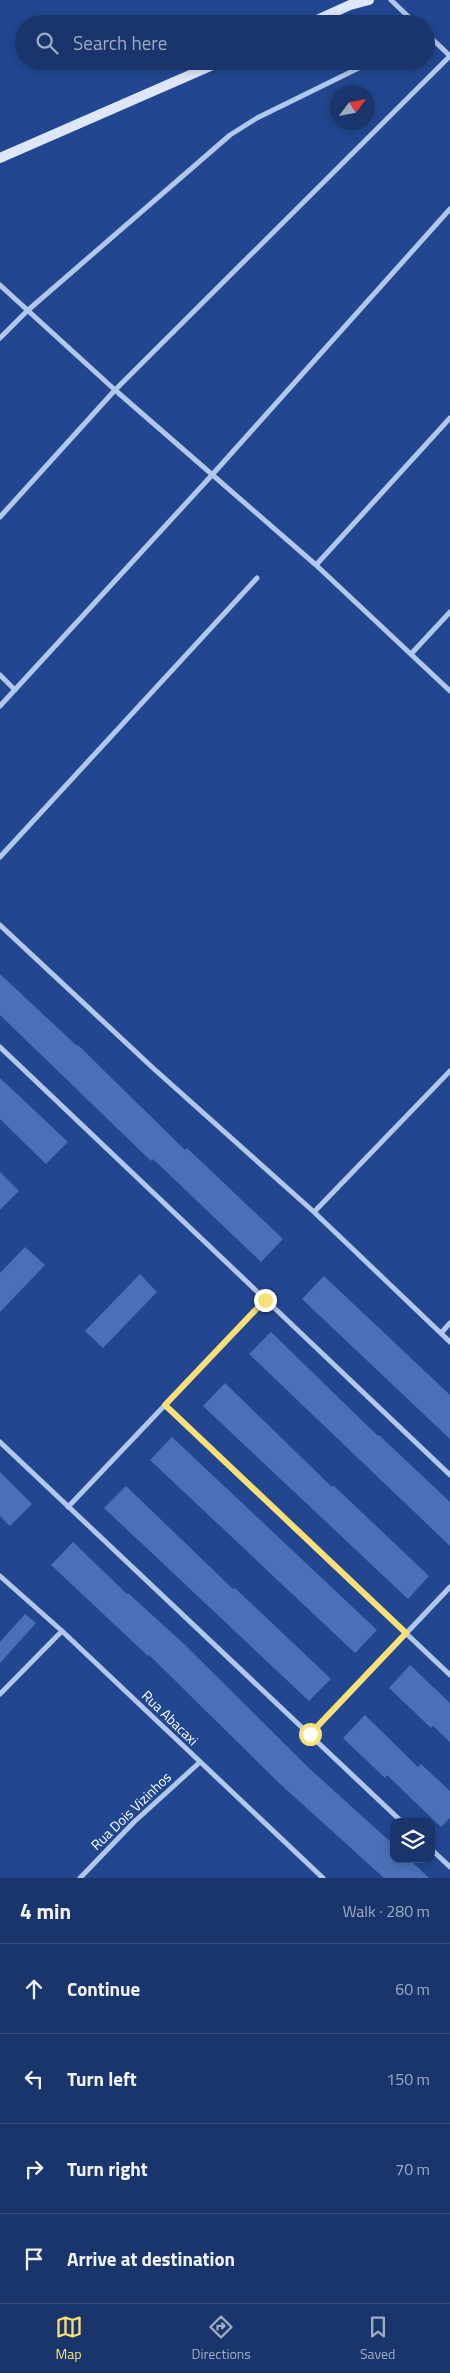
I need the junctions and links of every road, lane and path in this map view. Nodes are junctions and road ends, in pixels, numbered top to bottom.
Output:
1 (369, 0) edge
2 (390, 0) edge
3 (349, 3) edge
4 (326, 15) edge
5 (406, 15) edge
6 (435, 42) edge
7 (450, 56) edge
8 (201, 70) edge
9 (355, 70) edge
10 (0, 158) edge
11 (450, 209) edge
12 (0, 285) edge
13 (27, 311) junction
14 (0, 338) edge
15 (115, 390) junction
16 (450, 418) edge
17 (212, 475) junction
18 (0, 517) edge
19 (316, 565) junction
20 (257, 578) dead end
21 (450, 612) edge
22 (411, 654) junction
23 (0, 675) edge
24 (15, 690) junction
25 (450, 690) edge
26 (0, 706) edge
27 (0, 857) edge
28 (0, 926) edge
29 (0, 1047) edge
30 (450, 1071) edge
31 (314, 1212) junction
32 (265, 1300) junction
33 (450, 1323) edge
34 (441, 1333) junction
35 (450, 1342) edge
36 (165, 1405) junction
37 (0, 1442) edge
38 (450, 1475) edge
39 (68, 1507) junction
40 (0, 1576) edge
41 (450, 1587) edge
42 (62, 1631) junction
43 (406, 1633) junction
44 (450, 1675) edge
45 (0, 1694) edge
46 (310, 1734) junction
47 (200, 1762) junction
48 (398, 1818) edge
49 (435, 1853) edge
50 (450, 1867) edge
51 (80, 1878) edge
52 (323, 1878) edge

1 - 3 street
2 - 5 street
3 - 4 street
6 - 7 street
7 - 15 street
8 - 10 street
9 - 13 street
11 - 17 street
12 - 13 street
13 - 14 street
13 - 15 street
15 - 17 street
15 - 18 street
16 - 19 street
17 - 19 street
17 - 24 street
19 - 22 street
20 - 27 street
21 - 22 street
22 - 25 street
23 - 24 street
24 - 26 street
28 - 31 street
29 - 32 street
30 - 31 street
31 - 34 street
32 - 36 street
32 - 38 street
33 - 34 street
34 - 35 street
36 - 39 street
36 - 43 street
37 - 39 street
39 - 46 street
40 - 42 street, Rua Abacaxi
41 - 43 street
42 - 45 street
42 - 47 street, Rua Abacaxi
43 - 44 street
43 - 46 street
46 - 48 street
47 - 51 street, Rua Dois Vizinhos
47 - 52 street, Rua Abacaxi
49 - 50 street

